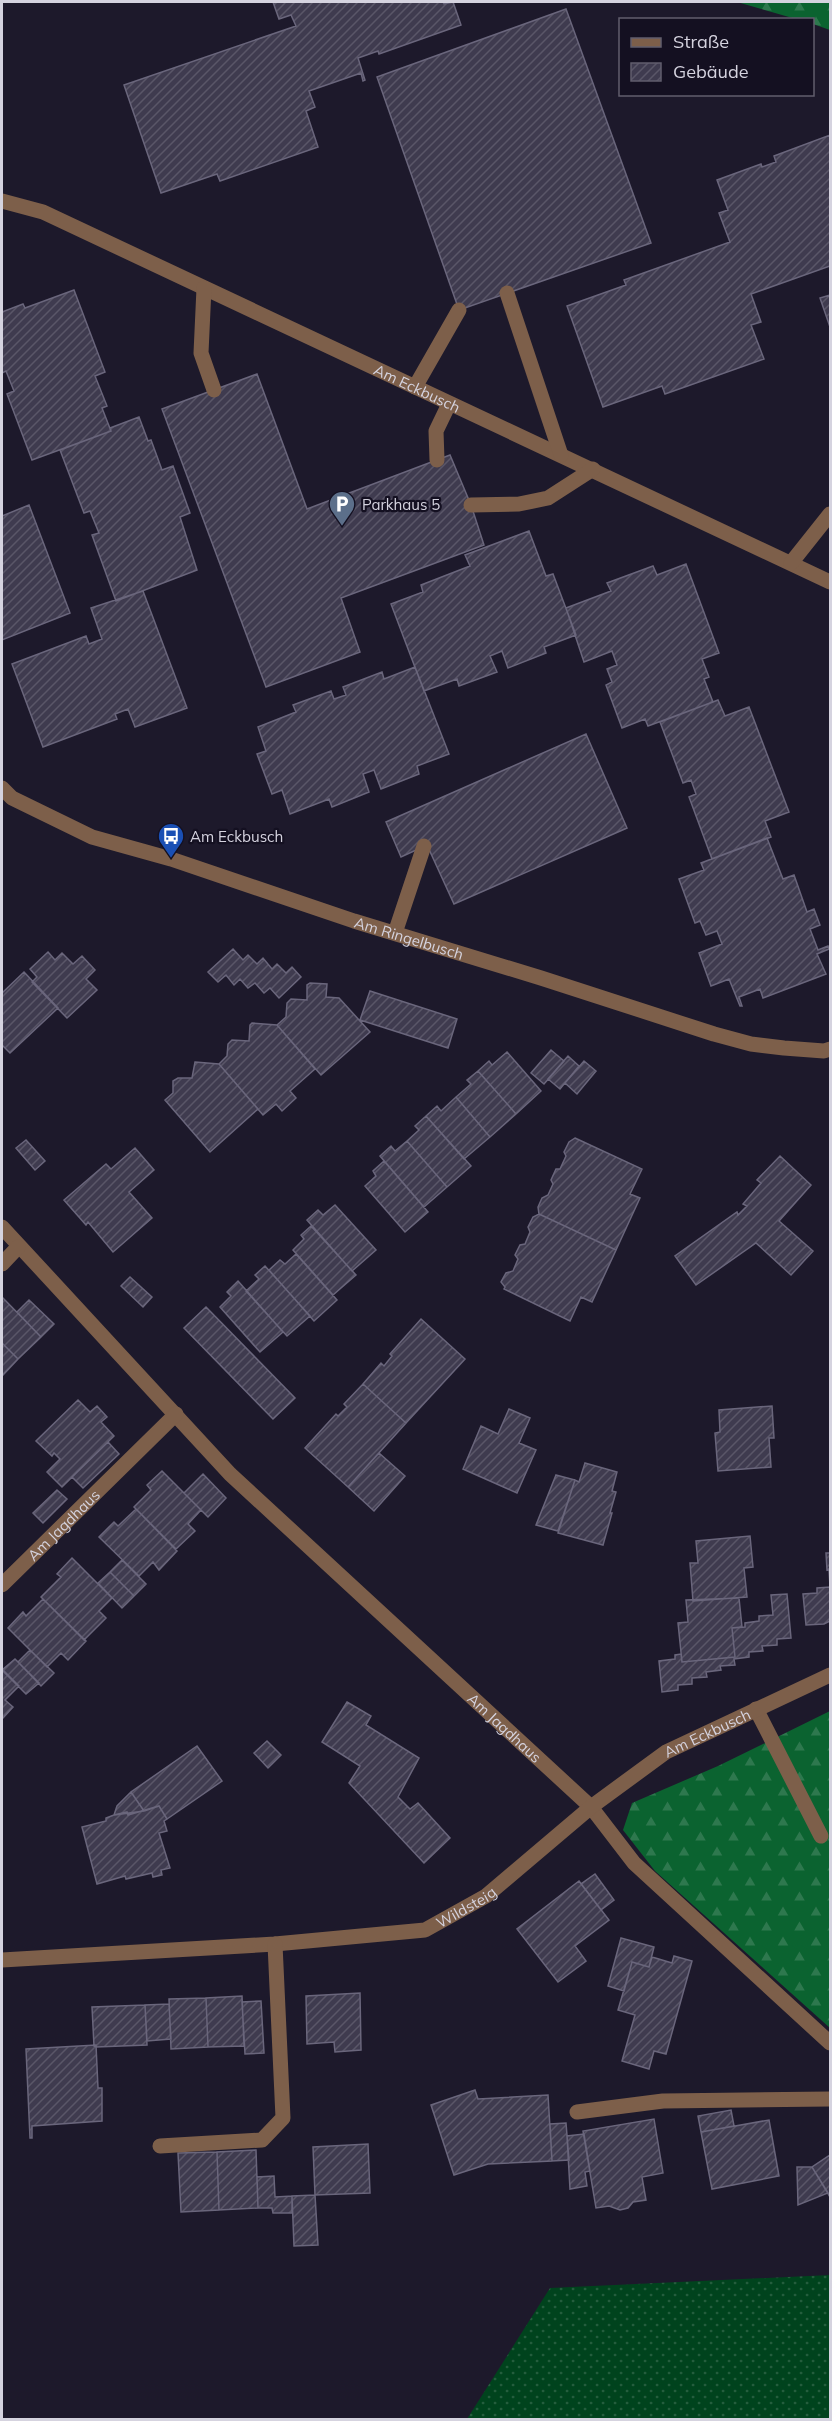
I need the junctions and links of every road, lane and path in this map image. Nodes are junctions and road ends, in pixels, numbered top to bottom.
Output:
1 (2, 201) edge
2 (204, 288) junction
3 (507, 293) dead end
4 (459, 310) dead end
5 (415, 387) junction
6 (214, 390) dead end
7 (449, 404) junction
8 (561, 455) junction
9 (437, 460) dead end
10 (592, 470) junction
11 (471, 505) dead end
12 (831, 514) edge
13 (791, 563) junction
14 (831, 582) edge
15 (2, 788) edge
16 (424, 846) dead end
17 (395, 933) junction
18 (831, 1049) edge
19 (2, 1227) edge
20 (18, 1247) junction
21 (2, 1264) edge
22 (176, 1414) junction
23 (2, 1585) edge
24 (831, 1675) edge
25 (756, 1709) junction
26 (591, 1807) junction
27 (821, 1836) dead end
28 (275, 1944) junction
29 (2, 1960) edge
30 (831, 2043) edge
31 (831, 2099) edge
32 (577, 2112) dead end
33 (160, 2146) dead end

1 - 2 street, Am Eckbusch
2 - 5 street, Am Eckbusch
2 - 6 street
3 - 8 street
4 - 5 street
5 - 7 street, Am Eckbusch
7 - 8 street, Am Eckbusch
7 - 9 street
8 - 10 street, Am Eckbusch
10 - 11 street
10 - 13 street, Am Eckbusch
12 - 13 street
13 - 14 street, Am Eckbusch
15 - 17 street, Am Ringelbusch
16 - 17 street
17 - 18 street, Am Ringelbusch
19 - 20 street, Am Jagdhaus
20 - 21 street
20 - 22 street, Am Jagdhaus
22 - 23 street, Am Jagdhaus
22 - 26 street, Am Jagdhaus
24 - 25 street, Am Eckbusch
25 - 26 street, Am Eckbusch
25 - 27 street
26 - 28 street, Wildsteig
26 - 30 street, Am Jagdhaus
28 - 29 street, Wildsteig
28 - 33 street
31 - 32 street

